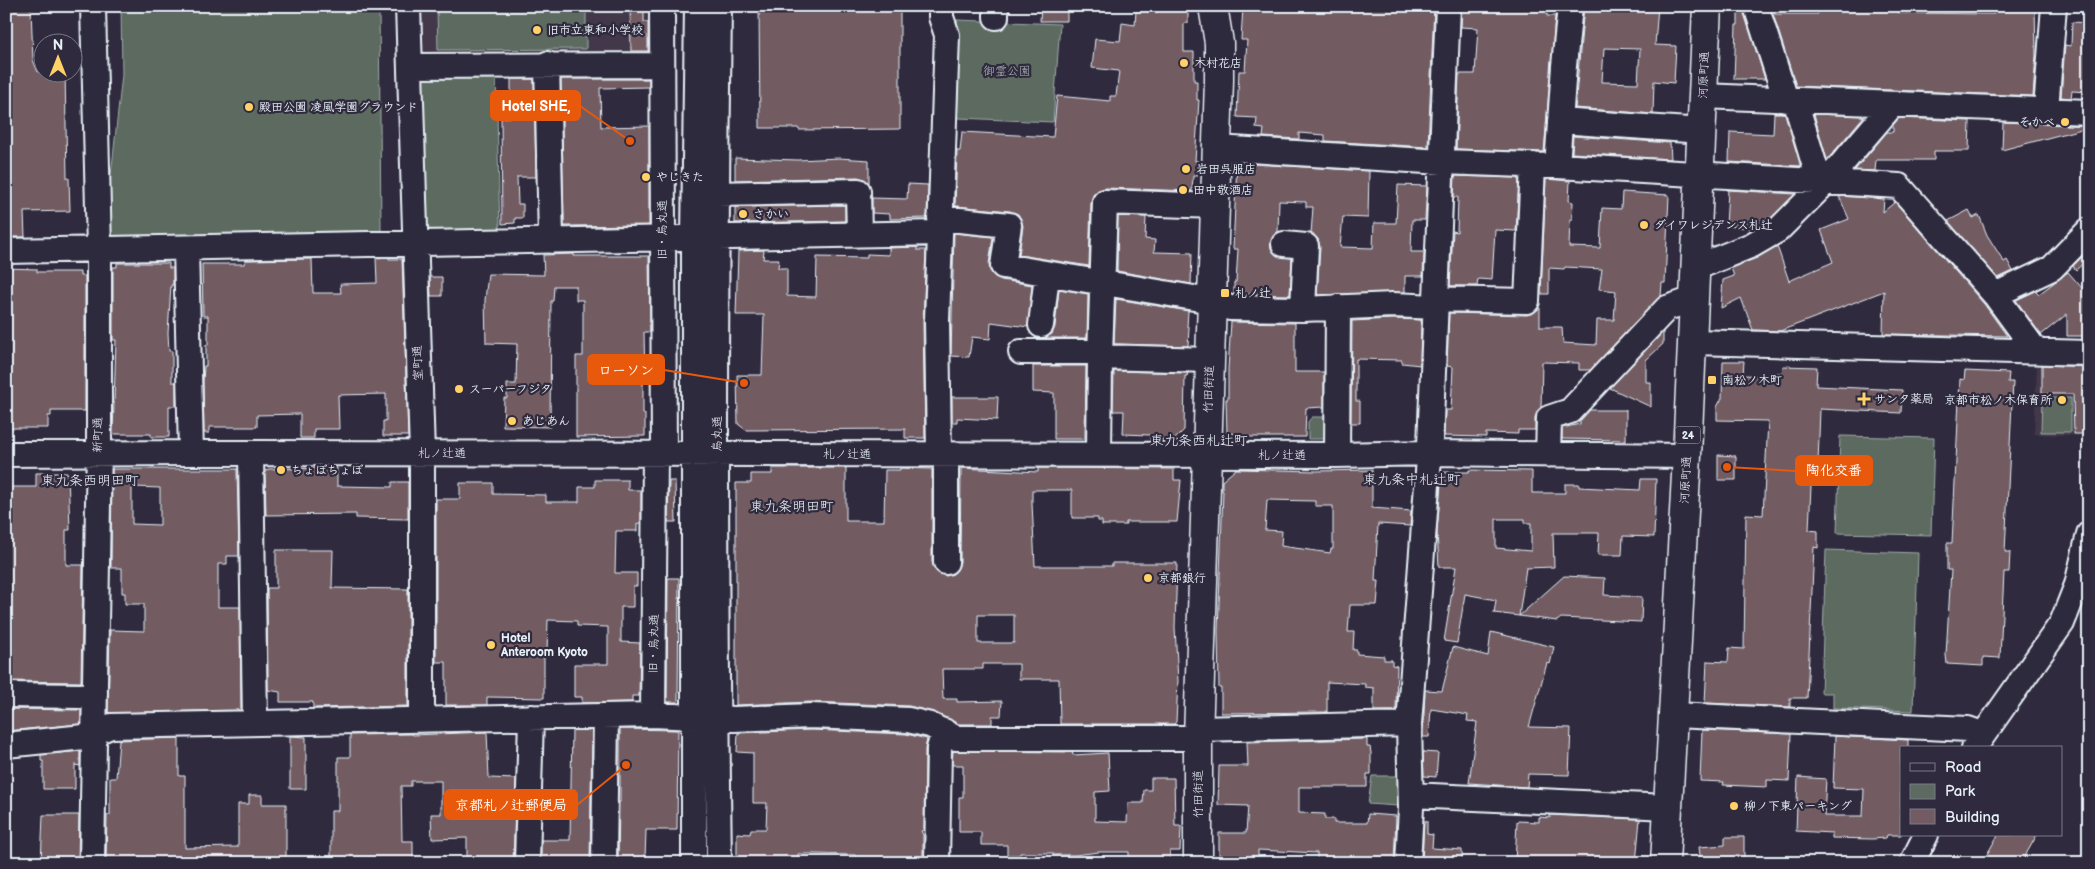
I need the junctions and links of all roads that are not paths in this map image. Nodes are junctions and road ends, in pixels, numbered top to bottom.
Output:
1 (93, 6) edge
2 (408, 6) edge
3 (662, 6) edge
4 (697, 6) edge
5 (720, 6) edge
6 (941, 6) edge
7 (1213, 6) edge
8 (1448, 6) edge
9 (1570, 6) edge
10 (1707, 6) edge
11 (1756, 6) edge
12 (2054, 6) edge
13 (547, 64) junction
14 (662, 65) junction
15 (410, 66) junction
16 (1703, 96) junction
17 (1790, 100) junction
18 (1893, 104) junction
19 (2046, 110) junction
20 (2089, 112) edge
21 (1560, 121) junction
22 (1702, 132) junction
23 (1217, 148) junction
24 (1442, 162) junction
25 (1534, 165) junction
26 (1557, 166) junction
27 (1699, 174) junction
28 (1823, 180) junction
29 (717, 194) junction
30 (1216, 206) junction
31 (940, 226) junction
32 (2089, 230) edge
33 (858, 234) junction
34 (705, 237) junction
35 (662, 239) junction
36 (551, 241) junction
37 (415, 244) junction
38 (1284, 244) dead end
39 (186, 248) junction
40 (99, 249) junction
41 (6, 251) edge
42 (1694, 268) junction
43 (1047, 275) junction
44 (1103, 282) junction
45 (1995, 294) junction
46 (1694, 299) junction
47 (1212, 301) junction
48 (1436, 303) junction
49 (1338, 307) junction
50 (1304, 309) junction
51 (1041, 325) dead end
52 (1692, 342) junction
53 (2036, 351) junction
54 (1020, 352) dead end
55 (2089, 353) edge
56 (1100, 354) junction
57 (1210, 360) junction
58 (191, 453) junction
59 (422, 453) junction
60 (660, 453) junction
61 (706, 453) junction
62 (1429, 453) junction
63 (6, 454) edge
64 (98, 454) junction
65 (251, 454) junction
66 (942, 454) junction
67 (1100, 454) junction
68 (1207, 454) junction
69 (1337, 455) junction
70 (1548, 455) junction
71 (1687, 456) junction
72 (2089, 534) edge
73 (946, 562) dead end
74 (95, 693) junction
75 (6, 695) edge
76 (1674, 715) junction
77 (606, 716) junction
78 (653, 716) junction
79 (531, 717) junction
80 (706, 717) junction
81 (422, 719) junction
82 (255, 722) junction
83 (1409, 724) junction
84 (944, 731) junction
85 (94, 732) junction
86 (1198, 733) junction
87 (1978, 741) edge
88 (6, 744) edge
89 (1411, 795) junction
90 (1668, 807) junction
91 (1926, 836) edge
92 (92, 863) edge
93 (527, 863) edge
94 (604, 863) edge
95 (694, 863) edge
96 (719, 863) edge
97 (936, 863) edge
98 (1198, 863) edge
99 (1408, 863) edge
100 (1665, 863) edge
101 (1912, 863) edge

1 - 40 street, 新町通
2 - 15 street, 室町通
3 - 14 street, 旧・烏丸通
4 - 34 street, 烏丸通
5 - 29 street, 烏丸通
6 - 31 street
7 - 23 main road, 竹田街道
8 - 24 street
9 - 21 street
10 - 16 main road, 河原町通 / 24
11 - 17 street
12 - 19 street
13 - 14 street
13 - 15 street
13 - 36 street
14 - 35 street, 旧・烏丸通
15 - 37 street, 室町通
16 - 17 street
16 - 22 main road, 河原町通 / 24
17 - 18 street
17 - 28 street
18 - 19 street
18 - 28 street
19 - 20 street
21 - 22 street
21 - 26 street
22 - 27 main road, 河原町通 / 24
23 - 24 street
23 - 30 main road, 竹田街道
24 - 25 street
24 - 48 street
25 - 26 street
25 - 48 street
26 - 27 street
27 - 28 street
27 - 42 main road, 河原町通 / 24
28 - 42 street
28 - 45 street
29 - 33 street
29 - 34 street, 烏丸通
30 - 44 street
30 - 47 main road, 竹田街道
31 - 33 street
31 - 43 street
31 - 66 street
32 - 45 street
33 - 34 street
34 - 35 street
34 - 61 street, 烏丸通
35 - 36 street
35 - 60 street, 旧・烏丸通
36 - 37 street
37 - 39 street
37 - 59 street, 室町通
38 - 50 street
39 - 40 street
39 - 58 street
40 - 41 street
40 - 64 street, 新町通
42 - 46 main road, 河原町通 / 24
43 - 44 street
43 - 51 street
44 - 47 street
44 - 56 street
45 - 53 street
46 - 52 main road, 河原町通 / 24
46 - 70 street
47 - 50 street
47 - 57 main road, 竹田街道
48 - 49 street
48 - 62 street
49 - 50 street
49 - 69 street
52 - 53 street
52 - 71 main road, 河原町通 / 24
53 - 55 street
54 - 56 street
56 - 57 street
56 - 67 street
57 - 68 main road, 竹田街道
58 - 64 street, 札ノ辻通
58 - 65 street, 札ノ辻通
59 - 60 street, 札ノ辻通
59 - 65 street, 札ノ辻通
59 - 81 street, 室町通
60 - 61 street, 札ノ辻通
60 - 78 street, 旧・烏丸通
61 - 66 street, 札ノ辻通
61 - 80 street, 烏丸通
62 - 69 street, 札ノ辻通
62 - 70 street, 札ノ辻通
62 - 83 street
63 - 64 street, 札ノ辻通
64 - 74 street, 新町通
65 - 82 street
66 - 67 street, 札ノ辻通
66 - 73 street
67 - 68 street, 札ノ辻通
68 - 69 street, 札ノ辻通
68 - 86 main road, 竹田街道
70 - 71 street, 札ノ辻通
71 - 76 main road, 河原町通 / 24
72 - 87 street
74 - 75 street
74 - 85 street, 新町通
76 - 87 street
76 - 90 main road, 河原町通 / 24
77 - 78 street
77 - 79 street
77 - 94 street
78 - 80 street
79 - 81 street
79 - 93 street
80 - 84 street
80 - 95 street, 烏丸通
80 - 96 street, 烏丸通
81 - 82 street
82 - 85 street
83 - 86 street
83 - 89 street
84 - 86 street
84 - 97 street
85 - 88 street
85 - 92 street, 新町通
86 - 98 main road, 竹田街道
89 - 90 street
89 - 99 street
90 - 100 main road, 河原町通 / 24
91 - 101 street

